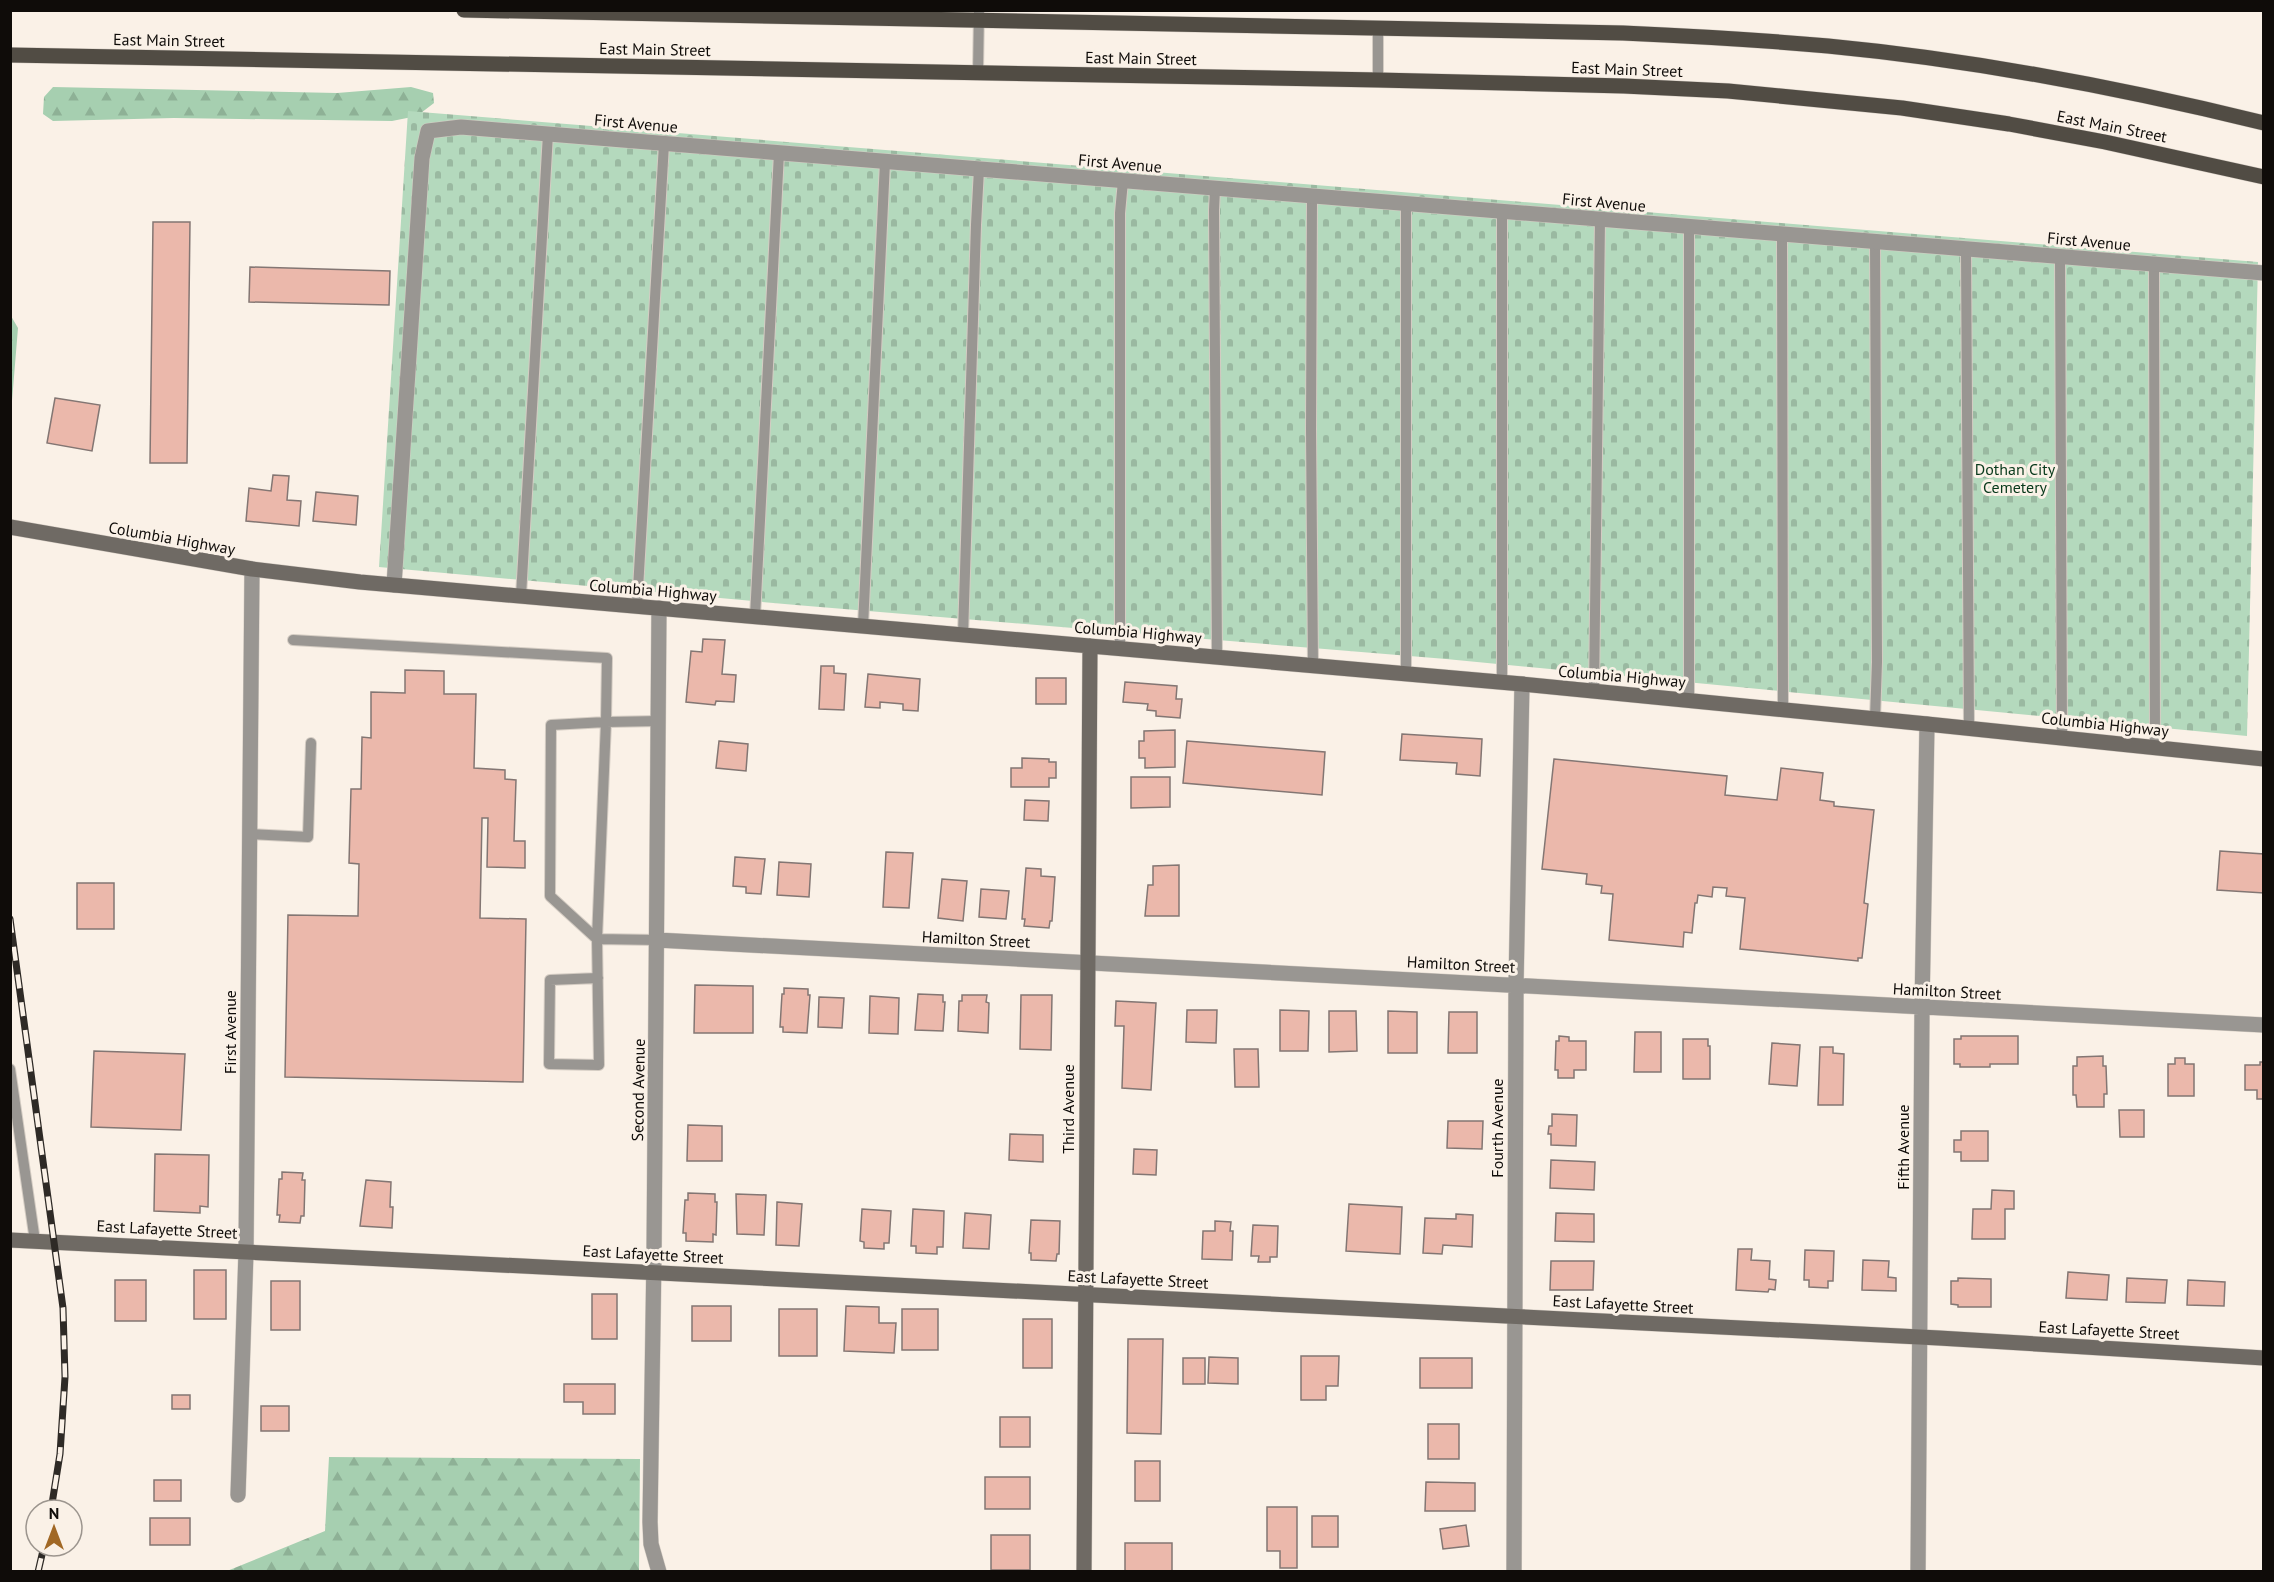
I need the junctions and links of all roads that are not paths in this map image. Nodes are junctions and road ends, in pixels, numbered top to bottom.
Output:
1 (464, 10) edge
2 (979, 15) edge
3 (1378, 28) junction
4 (10, 55) edge
5 (978, 73) junction
6 (1378, 80) junction
7 (2264, 123) edge
8 (548, 134) junction
9 (664, 144) junction
10 (779, 153) junction
11 (885, 162) junction
12 (979, 170) junction
13 (2264, 177) edge
14 (1123, 181) junction
15 (1215, 189) junction
16 (1312, 196) junction
17 (1406, 204) junction
18 (1502, 212) junction
19 (1599, 219) junction
20 (1689, 227) junction
21 (1782, 234) junction
22 (1875, 242) junction
23 (1966, 249) junction
24 (2060, 257) junction
25 (2154, 265) junction
26 (2264, 273) edge
27 (10, 527) edge
28 (252, 569) junction
29 (394, 585) junction
30 (521, 596) junction
31 (637, 606) junction
32 (659, 608) junction
33 (755, 617) junction
34 (863, 626) junction
35 (963, 635) junction
36 (293, 640) dead end
37 (1090, 646) junction
38 (1120, 649) junction
39 (1217, 658) junction
40 (1313, 666) junction
41 (1406, 674) junction
42 (1502, 683) junction
43 (1522, 684) junction
44 (1594, 692) junction
45 (1689, 701) junction
46 (1782, 710) junction
47 (1875, 719) junction
48 (658, 721) junction
49 (606, 722) junction
50 (1927, 724) junction
51 (1969, 728) junction
52 (2062, 738) junction
53 (311, 743) dead end
54 (2155, 748) junction
55 (2264, 759) edge
56 (250, 834) junction
57 (597, 939) junction
58 (657, 940) junction
59 (1086, 963) junction
60 (598, 978) junction
61 (1515, 985) junction
62 (1922, 1008) junction
63 (2264, 1025) edge
64 (10, 1069) edge
65 (10, 1240) edge
66 (35, 1241) junction
67 (246, 1252) junction
68 (654, 1272) junction
69 (1086, 1294) junction
70 (1515, 1316) junction
71 (1920, 1337) junction
72 (2264, 1358) edge
73 (238, 1495) dead end
74 (659, 1572) edge
75 (1084, 1572) edge
76 (1514, 1572) edge
77 (1918, 1572) edge

1 - 2 main road
2 - 3 main road
2 - 5 lane
3 - 6 lane
3 - 7 main road
4 - 5 main road, East Main Street
5 - 6 main road, East Main Street
6 - 13 main road, East Main Street
8 - 9 street, First Avenue
8 - 29 street, First Avenue
8 - 30 lane
9 - 10 street, First Avenue
9 - 31 lane
10 - 11 street, First Avenue
10 - 33 lane
11 - 12 street, First Avenue
11 - 34 lane
12 - 14 street, First Avenue
12 - 35 lane
14 - 15 street, First Avenue
14 - 38 lane
15 - 16 street, First Avenue
15 - 39 lane
16 - 17 street, First Avenue
16 - 40 lane
17 - 18 street, First Avenue
17 - 41 lane
18 - 19 street, First Avenue
18 - 42 lane
19 - 20 street, First Avenue
19 - 44 lane
20 - 21 street, First Avenue
20 - 45 lane
21 - 22 street, First Avenue
21 - 46 lane
22 - 23 street, First Avenue
22 - 47 lane
23 - 24 street, First Avenue
23 - 51 lane
24 - 25 street, First Avenue
24 - 52 lane
25 - 26 street, First Avenue
25 - 54 lane
27 - 28 street, Columbia Highway
28 - 29 street, Columbia Highway
28 - 56 street, First Avenue
29 - 30 street, Columbia Highway
30 - 31 street, Columbia Highway
31 - 32 street, Columbia Highway
32 - 33 street, Columbia Highway
32 - 48 street, Second Avenue
33 - 34 street, Columbia Highway
34 - 35 street, Columbia Highway
35 - 37 street, Columbia Highway
36 - 49 lane
37 - 38 street, Columbia Highway
37 - 59 street, Third Avenue
38 - 39 street, Columbia Highway
39 - 40 street, Columbia Highway
40 - 41 street, Columbia Highway
41 - 42 street, Columbia Highway
42 - 43 street, Columbia Highway
43 - 44 street, Columbia Highway
43 - 61 street, Fourth Avenue
44 - 45 street, Columbia Highway
45 - 46 street, Columbia Highway
46 - 47 street, Columbia Highway
47 - 50 street, Columbia Highway
48 - 49 lane
48 - 58 street, Second Avenue
49 - 57 lane
49 - 57 lane
50 - 51 street, Columbia Highway
50 - 62 street, Fifth Avenue
51 - 52 street, Columbia Highway
52 - 54 street, Columbia Highway
53 - 56 lane
54 - 55 street, Columbia Highway
56 - 67 street, First Avenue
57 - 58 lane
57 - 60 lane
58 - 59 street, Hamilton Street
58 - 68 street, Second Avenue
59 - 61 street, Hamilton Street
59 - 69 street, Third Avenue
60 - 60 lane
61 - 62 street, Hamilton Street
61 - 70 street, Fourth Avenue
62 - 63 street, Hamilton Street
62 - 71 street, Fifth Avenue
64 - 66 lane
65 - 66 street, East Lafayette Street
66 - 67 street, East Lafayette Street
67 - 68 street, East Lafayette Street
67 - 73 street, First Avenue
68 - 69 street, East Lafayette Street
68 - 74 street, Second Avenue
69 - 70 street, East Lafayette Street
69 - 75 street, Third Avenue
70 - 71 street, East Lafayette Street
70 - 76 street, Fourth Avenue
71 - 72 street, East Lafayette Street
71 - 77 street, Fifth Avenue

